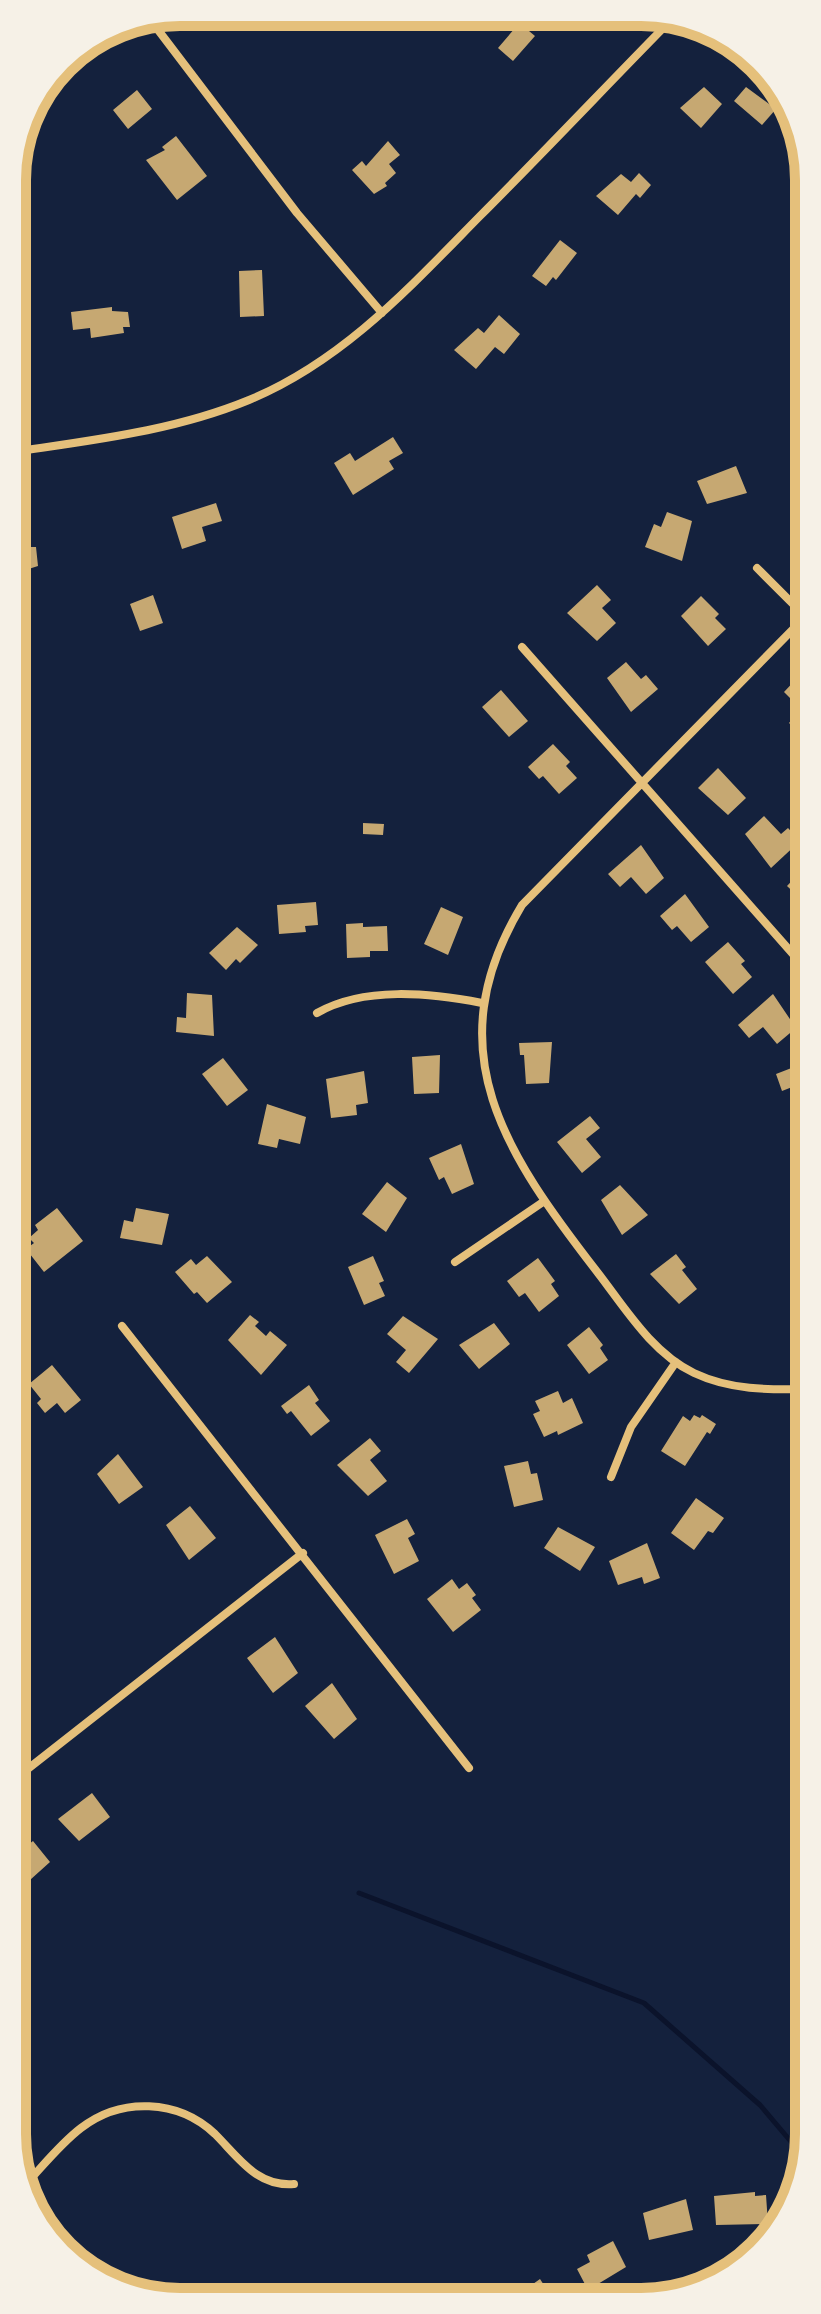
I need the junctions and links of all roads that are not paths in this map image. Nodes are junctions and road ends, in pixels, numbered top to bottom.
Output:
1 (157, 28) edge
2 (663, 28) edge
3 (382, 313) junction
4 (26, 450) edge
5 (757, 568) dead end
6 (795, 606) edge
7 (795, 628) edge
8 (522, 647) dead end
9 (642, 784) junction
10 (795, 956) edge
11 (482, 1003) junction
12 (317, 1013) dead end
13 (543, 1202) junction
14 (455, 1262) dead end
15 (122, 1326) dead end
16 (676, 1362) junction
17 (795, 1388) edge
18 (611, 1477) dead end
19 (303, 1553) junction
20 (469, 1768) dead end
21 (26, 1770) edge
22 (32, 2177) edge
23 (294, 2184) dead end

1 - 3 street
2 - 3 street
3 - 4 street
5 - 6 street
7 - 9 street
8 - 9 street
9 - 10 street
9 - 11 street
11 - 12 street
11 - 13 street
13 - 14 street
13 - 16 street
15 - 19 street
16 - 17 street
16 - 18 street
19 - 20 street
19 - 21 street
22 - 23 street

